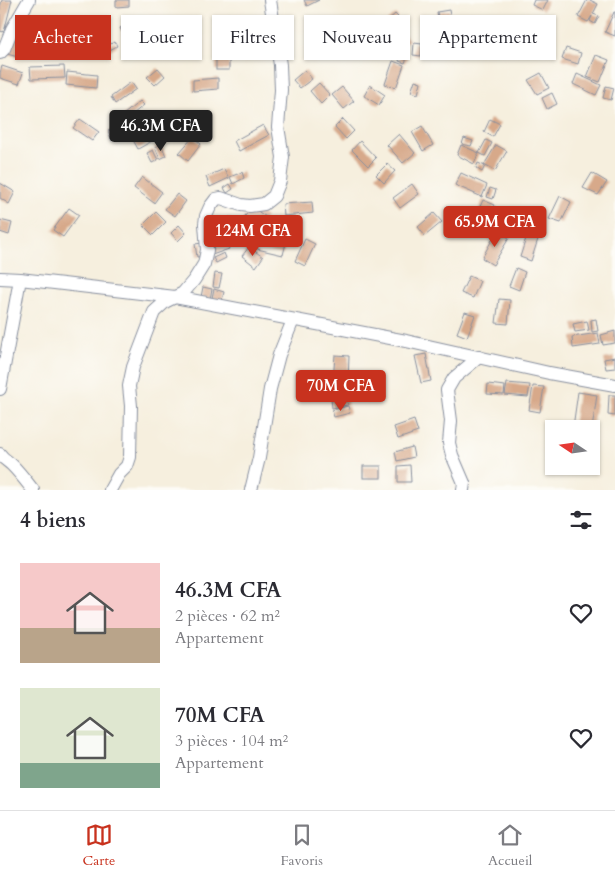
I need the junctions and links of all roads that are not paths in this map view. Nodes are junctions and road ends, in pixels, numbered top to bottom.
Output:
1 (29, 0) edge
2 (270, 0) edge
3 (0, 53) edge
4 (0, 278) edge
5 (20, 278) junction
6 (175, 297) junction
7 (293, 320) junction
8 (479, 357) junction
9 (615, 385) edge
10 (0, 389) edge
11 (0, 454) edge
12 (33, 490) edge
13 (110, 490) edge
14 (251, 490) edge
15 (463, 490) edge

1 - 3 street
2 - 6 street
4 - 5 street
5 - 6 street
5 - 10 street
6 - 7 street
6 - 13 street
7 - 8 street
7 - 14 street
8 - 9 street
8 - 15 street
11 - 12 street

